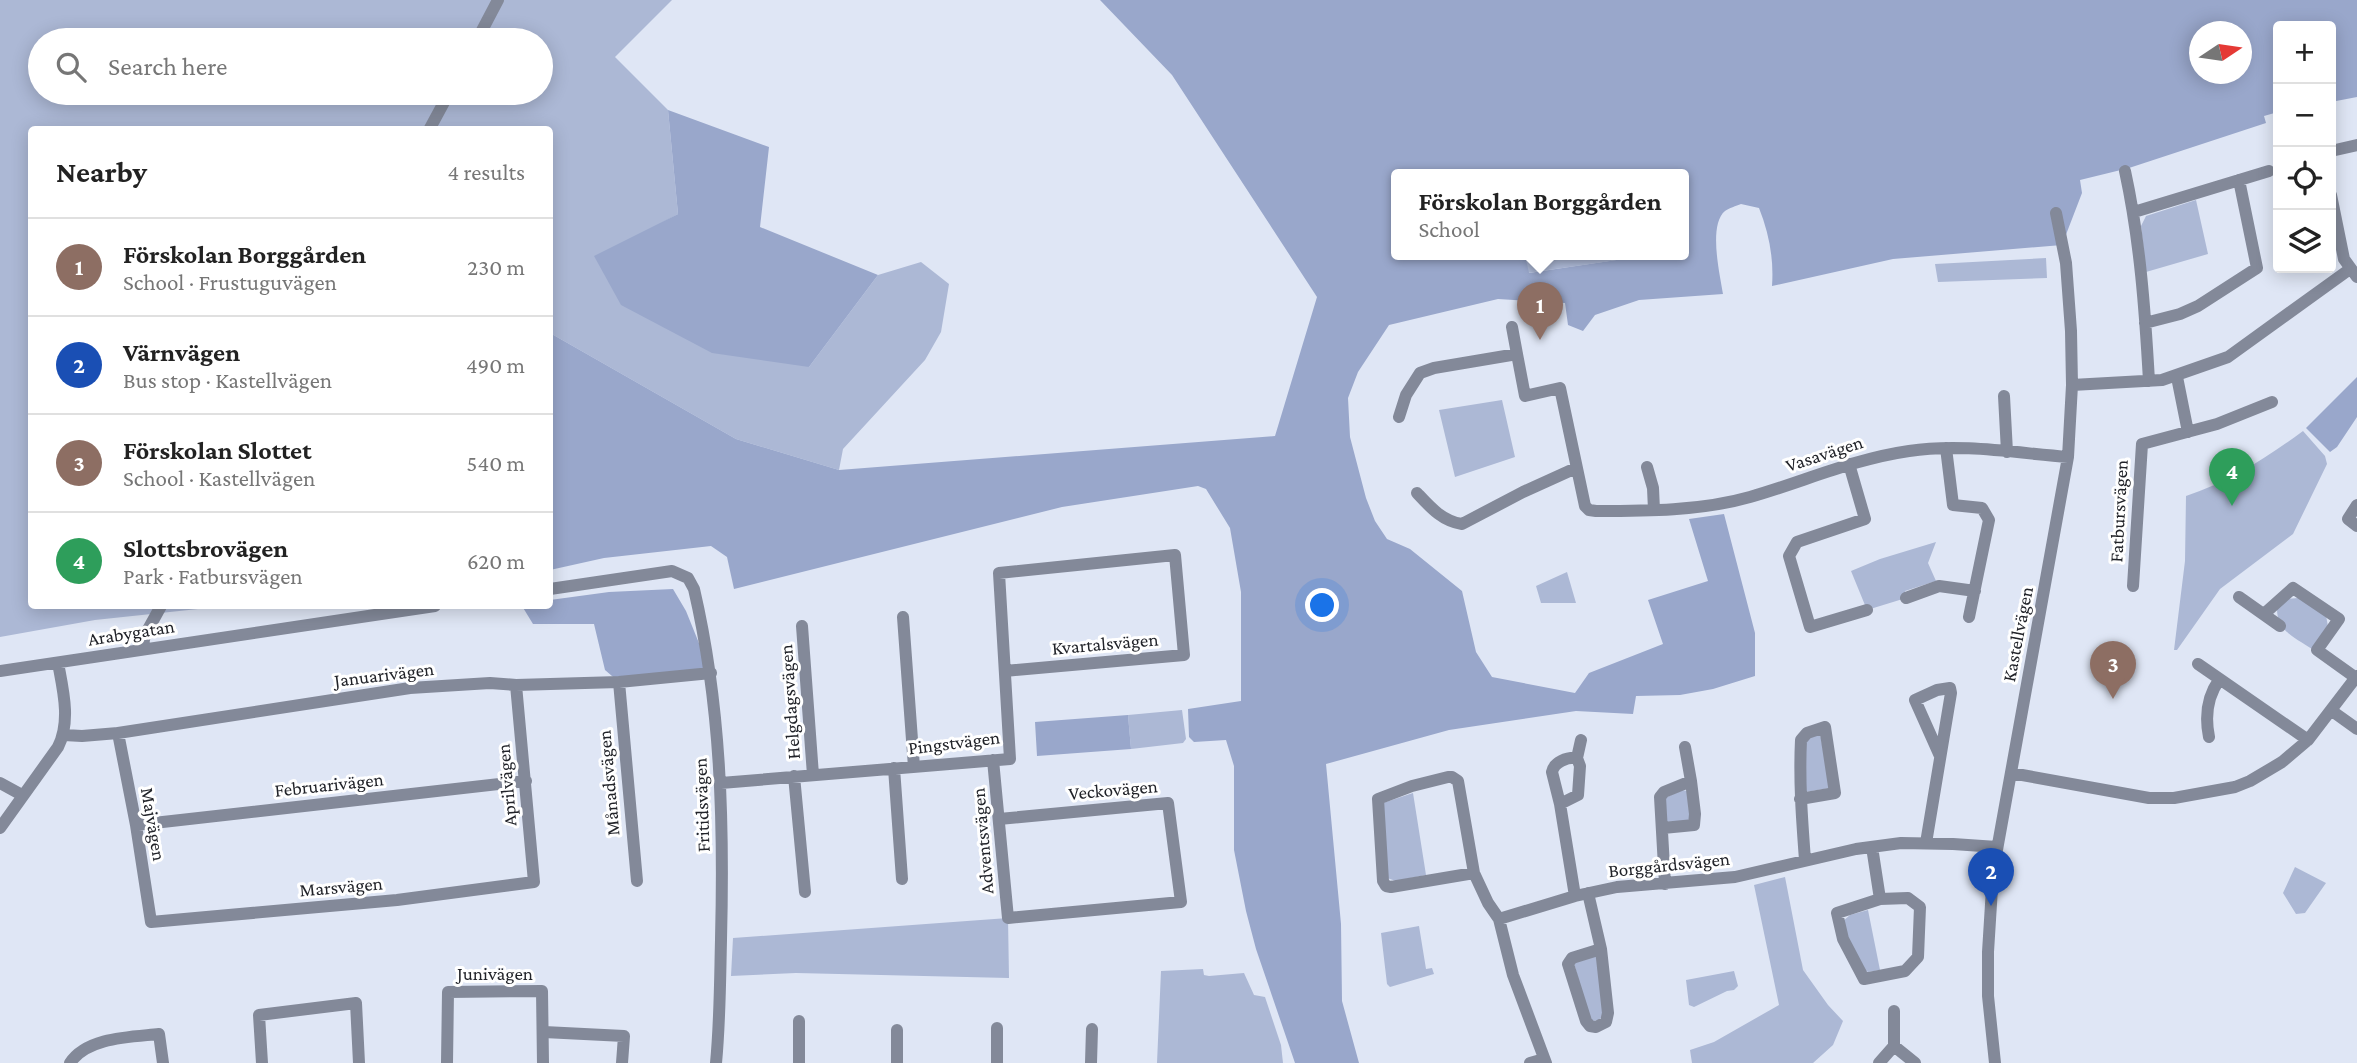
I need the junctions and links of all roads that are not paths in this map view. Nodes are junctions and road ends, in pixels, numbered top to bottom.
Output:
1 (498, 0) edge
2 (483, 28) edge
3 (443, 105) edge
4 (431, 126) edge
5 (2357, 145) edge
6 (2336, 150) edge
7 (2125, 171) dead end
8 (2269, 171) dead end
9 (2239, 180) junction
10 (2334, 210) edge
11 (2134, 212) junction
12 (2056, 213) dead end
13 (2354, 273) edge
14 (2146, 323) junction
15 (1512, 327) dead end
16 (1517, 354) junction
17 (2177, 377) junction
18 (2149, 381) junction
19 (2072, 385) junction
20 (2004, 396) dead end
21 (2272, 402) dead end
22 (1399, 417) dead end
23 (2188, 432) junction
24 (1947, 448) junction
25 (2007, 452) junction
26 (2068, 457) junction
27 (1849, 464) junction
28 (1647, 467) dead end
29 (1576, 468) junction
30 (1417, 493) dead end
31 (2357, 505) edge
32 (1654, 510) junction
33 (2357, 526) edge
34 (999, 573) joint
35 (2133, 586) dead end
36 (553, 589) edge
37 (1975, 590) junction
38 (2239, 597) dead end
39 (1906, 598) dead end
40 (159, 609) edge
41 (415, 609) edge
42 (1867, 610) dead end
43 (2264, 614) junction
44 (903, 617) dead end
45 (1969, 617) dead end
46 (802, 626) dead end
47 (2280, 626) dead end
48 (142, 649) junction
49 (58, 663) junction
50 (2198, 664) dead end
51 (0, 671) edge
52 (1005, 671) junction
53 (711, 673) junction
54 (2357, 677) edge
55 (2219, 680) junction
56 (618, 682) junction
57 (516, 685) junction
58 (2332, 711) junction
59 (2357, 729) edge
60 (118, 733) junction
61 (64, 735) junction
62 (2209, 737) dead end
63 (1581, 740) dead end
64 (2308, 740) junction
65 (1685, 747) dead end
66 (1940, 756) junction
67 (1577, 758) junction
68 (993, 761) junction
69 (914, 767) junction
70 (894, 768) junction
71 (2011, 773) junction
72 (813, 775) junction
73 (794, 776) junction
74 (1691, 780) junction
75 (526, 781) junction
76 (0, 783) edge
77 (721, 783) junction
78 (22, 795) junction
79 (1800, 799) junction
80 (1560, 804) junction
81 (999, 819) junction
82 (136, 825) junction
83 (0, 828) edge
84 (1663, 828) junction
85 (1926, 843) junction
86 (1872, 847) junction
87 (1997, 847) junction
88 (1805, 860) junction
89 (1474, 873) junction
90 (902, 879) dead end
91 (534, 881) joint
92 (636, 881) dead end
93 (1665, 884) junction
94 (805, 892) dead end
95 (1588, 893) junction
96 (1575, 896) junction
97 (1880, 899) junction
98 (1008, 918) joint
99 (1499, 919) junction
100 (150, 922) joint
101 (1601, 949) junction
102 (1894, 1011) dead end
103 (799, 1021) dead end
104 (997, 1028) dead end
105 (1092, 1029) dead end
106 (897, 1030) dead end
107 (544, 1032) junction
108 (1894, 1046) junction
109 (1545, 1061) edge
110 (70, 1063) edge
111 (163, 1063) edge
112 (261, 1063) edge
113 (359, 1063) edge
114 (447, 1063) edge
115 (543, 1063) edge
116 (622, 1063) edge
117 (716, 1063) edge
118 (799, 1063) edge
119 (897, 1063) edge
120 (997, 1063) edge
121 (1091, 1063) edge
122 (1530, 1063) edge
123 (1880, 1063) edge
124 (1915, 1063) edge
125 (1995, 1063) edge

1 - 2 street
3 - 4 street
5 - 6 street
7 - 11 street
8 - 9 street
9 - 11 street
9 - 14 street
10 - 13 street
11 - 14 street
12 - 19 street, Kastellvägen
13 - 17 street
14 - 18 street
15 - 16 street
16 - 22 street
16 - 29 street, Vasavägen
17 - 18 street
17 - 23 street
18 - 19 street
19 - 26 street, Kastellvägen
20 - 25 street
21 - 23 street, Fatbursvägen
23 - 35 street, Fatbursvägen
24 - 25 street, Vasavägen
24 - 27 street, Vasavägen
24 - 37 street
25 - 26 street, Vasavägen
26 - 71 street, Kastellvägen
27 - 32 street, Vasavägen
27 - 42 street
28 - 32 street
29 - 30 street
29 - 32 street, Vasavägen
31 - 33 street
34 - 52 street, Pingstvägen
34 - 52 street, Kvartalsvägen
36 - 53 street, Fritidsvägen
37 - 39 street
37 - 45 street
38 - 43 street
40 - 48 street
41 - 48 street, Arabygatan
43 - 47 street
43 - 54 street
44 - 69 street
46 - 72 street, Helgdagsvägen
48 - 49 street, Arabygatan
49 - 51 street, Arabygatan
49 - 61 street
50 - 55 street
52 - 68 street, Pingstvägen
53 - 56 street, Januarivägen
53 - 77 street, Fritidsvägen
54 - 58 street
55 - 62 street
55 - 64 street
56 - 57 street, Januarivägen
56 - 92 street, Månadsvägen
57 - 60 street, Januarivägen
57 - 75 street, Aprilvägen
58 - 59 street
58 - 64 street
60 - 61 street, Januarivägen
60 - 82 street, Majvägen
61 - 78 street
63 - 67 street
64 - 71 street
65 - 74 street
66 - 66 street
66 - 85 street
67 - 80 street
67 - 80 street
68 - 69 street, Pingstvägen
68 - 81 street, Adventsvägen
69 - 70 street, Pingstvägen
70 - 72 street, Pingstvägen
70 - 90 street
71 - 87 street, Kastellvägen
72 - 73 street, Pingstvägen
73 - 77 street, Pingstvägen
73 - 94 street
74 - 84 street
74 - 84 street
75 - 82 street, Februarivägen
75 - 91 street, Aprilvägen
76 - 78 street
77 - 117 street, Fritidsvägen
78 - 83 street
79 - 79 street
79 - 88 street
80 - 96 street
81 - 98 street, Adventsvägen
81 - 98 street, Veckovägen
82 - 100 street, Majvägen
84 - 93 street
85 - 86 street, Borggårdsvägen
85 - 87 street, Borggårdsvägen
86 - 88 street, Borggårdsvägen
86 - 97 street
87 - 125 street, Kastellvägen
88 - 93 street, Borggårdsvägen
89 - 89 street
89 - 99 street
91 - 100 street, Marsvägen
93 - 95 street, Borggårdsvägen
95 - 96 street, Borggårdsvägen
95 - 101 street
96 - 99 street, Borggårdsvägen
97 - 97 street
99 - 109 street
101 - 101 street
102 - 108 street
103 - 118 street
104 - 120 street
105 - 121 street
106 - 119 street
107 - 114 street, Junivägen
107 - 115 street, Junivägen
107 - 116 street
108 - 123 street
108 - 124 street
109 - 122 street
110 - 111 street
112 - 113 street

